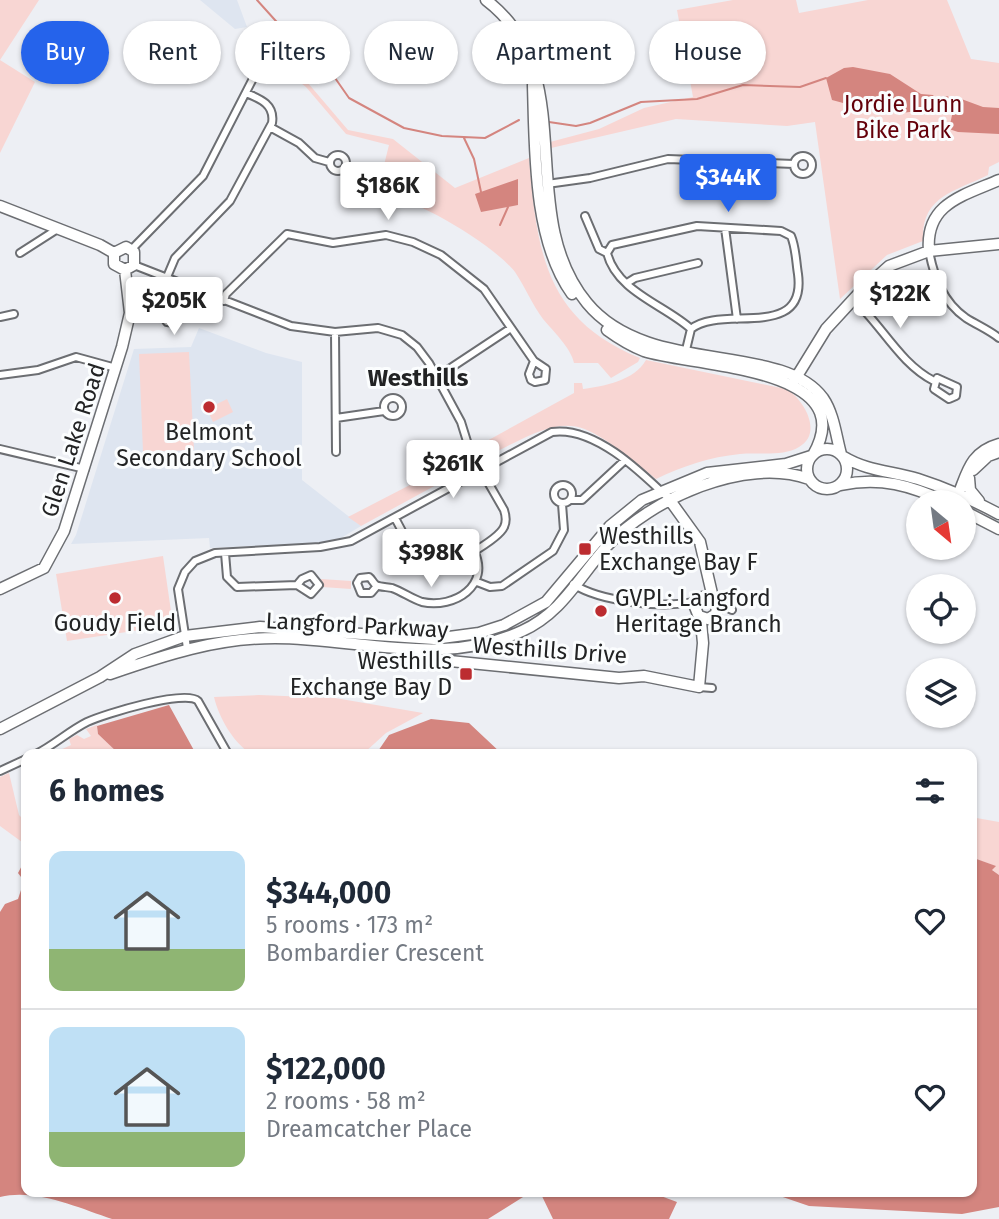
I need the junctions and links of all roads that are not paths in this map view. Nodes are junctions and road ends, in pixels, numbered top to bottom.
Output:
1 (486, 0) edge
2 (250, 84) edge
3 (246, 93) junction
4 (270, 127) junction
5 (329, 162) dead end
6 (794, 164) dead end
7 (999, 180) edge
8 (544, 184) junction
9 (0, 206) edge
10 (585, 216) dead end
11 (59, 228) junction
12 (725, 228) junction
13 (999, 244) edge
14 (131, 250) junction
15 (929, 251) junction
16 (20, 253) dead end
17 (114, 253) junction
18 (607, 253) junction
19 (698, 263) dead end
20 (130, 268) junction
21 (168, 278) junction
22 (627, 283) junction
23 (853, 299) junction
24 (224, 301) junction
25 (170, 303) dead end
26 (14, 314) dead end
27 (0, 317) edge
28 (737, 319) junction
29 (511, 328) junction
30 (691, 329) junction
31 (335, 332) junction
32 (999, 338) edge
33 (685, 356) junction
34 (534, 361) dead end
35 (116, 368) junction
36 (0, 374) edge
37 (437, 377) junction
38 (794, 381) junction
39 (934, 381) dead end
40 (384, 411) dead end
41 (336, 418) junction
42 (999, 444) edge
43 (0, 449) edge
44 (337, 452) dead end
45 (999, 452) edge
46 (843, 455) junction
47 (812, 456) junction
48 (624, 461) junction
49 (85, 469) junction
50 (481, 469) junction
51 (969, 478) junction
52 (809, 479) junction
53 (840, 485) junction
54 (913, 490) edge
55 (944, 490) edge
56 (959, 490) edge
57 (961, 490) edge
58 (660, 491) junction
59 (669, 499) junction
60 (571, 500) junction
61 (976, 503) edge
62 (562, 504) junction
63 (984, 506) junction
64 (999, 514) edge
65 (976, 517) edge
66 (395, 518) junction
67 (999, 529) edge
68 (474, 551) junction
69 (225, 553) junction
70 (567, 580) junction
71 (477, 582) junction
72 (298, 586) dead end
73 (377, 586) dead end
74 (577, 586) junction
75 (0, 589) edge
76 (706, 607) junction
77 (185, 636) junction
78 (301, 639) junction
79 (187, 648) junction
80 (100, 677) junction
81 (699, 687) junction
82 (712, 688) dead end
83 (0, 729) edge
84 (49, 749) edge
85 (225, 749) edge
86 (21, 761) edge
87 (0, 771) edge

1 - 8 main road
2 - 3 street
3 - 4 street
3 - 14 street
4 - 5 street
4 - 21 street
6 - 8 street
7 - 15 main road
8 - 33 main road
9 - 11 main road
10 - 18 street
11 - 16 street
11 - 17 main road
12 - 18 street
12 - 28 street
12 - 28 street
13 - 15 main road
14 - 17 main road
14 - 20 main road
15 - 23 main road
15 - 32 street
17 - 20 main road
18 - 22 street
19 - 22 street
20 - 21 street
20 - 35 main road, Glen Lake Road
21 - 24 street
21 - 25 street
22 - 30 street
23 - 38 main road
23 - 39 street
24 - 29 street
24 - 31 street
26 - 27 street
28 - 30 street
29 - 34 street
29 - 37 street
30 - 33 street
31 - 37 street
31 - 41 street
33 - 38 main road
35 - 36 street
35 - 49 main road, Glen Lake Road
37 - 50 street
38 - 46 main road
38 - 47 main road
40 - 41 street
41 - 44 street
42 - 56 main road
43 - 49 street
45 - 51 main road
46 - 47 main road
46 - 53 main road
46 - 55 main road
47 - 52 main road
47 - 58 main road, Langford Parkway
48 - 50 street
48 - 58 street
48 - 60 street
49 - 75 main road, Glen Lake Road
50 - 66 street
50 - 68 street
51 - 57 main road
51 - 63 main road
52 - 53 main road
52 - 59 main road, Langford Parkway
53 - 54 main road
58 - 59 street
58 - 70 main road, Langford Parkway
59 - 74 main road, Langford Parkway
59 - 76 main road
60 - 62 street
60 - 62 street
61 - 63 main road
62 - 71 street
63 - 64 main road
65 - 67 main road
66 - 68 street
66 - 69 street
68 - 71 street
69 - 72 street
69 - 77 street
70 - 74 street
70 - 77 main road, Langford Parkway
71 - 73 street
74 - 76 street
74 - 78 main road, Langford Parkway
76 - 81 main road
77 - 79 street
77 - 80 main road, Langford Parkway
78 - 79 main road, Langford Parkway
78 - 81 main road, Westhills Drive
79 - 80 main road, Langford Parkway
80 - 83 main road, Langford Parkway
81 - 82 street, Westhills Drive
84 - 85 street
86 - 87 street

